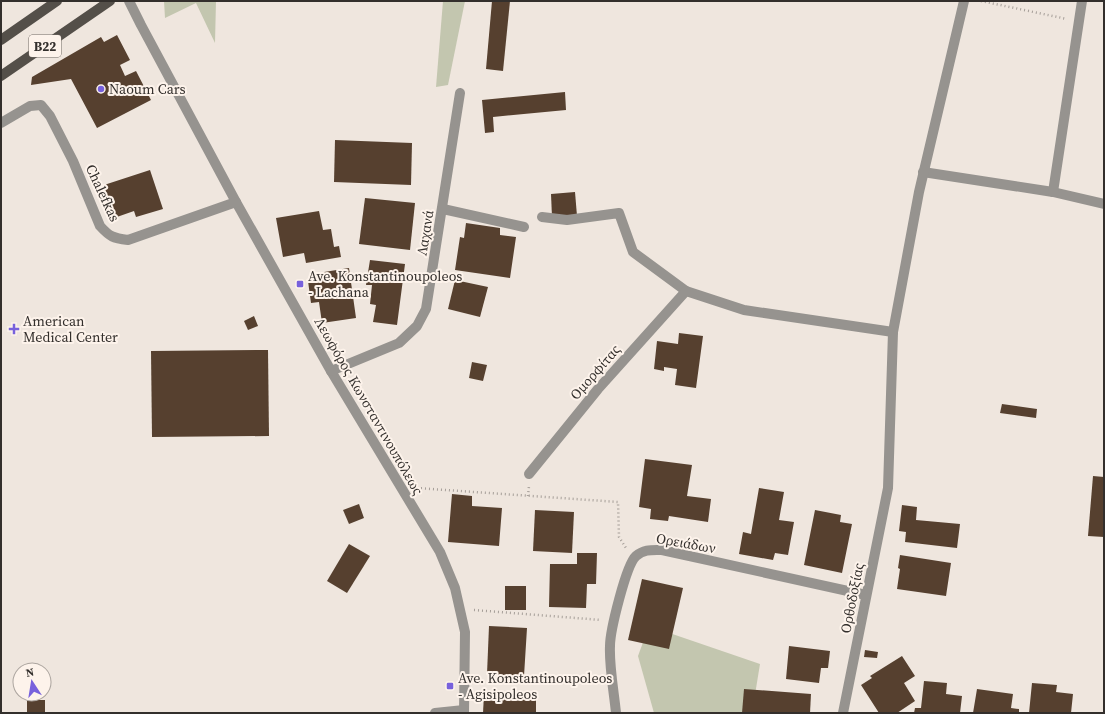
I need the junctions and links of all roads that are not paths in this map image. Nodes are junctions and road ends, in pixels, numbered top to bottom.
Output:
1 (57, 1) edge
2 (110, 1) edge
3 (129, 1) edge
4 (964, 1) edge
5 (1082, 1) edge
6 (1, 40) edge
7 (1, 76) edge
8 (460, 93) dead end
9 (1, 123) edge
10 (923, 172) junction
11 (1053, 192) junction
12 (236, 202) junction
13 (1104, 204) edge
14 (443, 209) junction
15 (542, 216) dead end
16 (524, 227) dead end
17 (686, 291) junction
18 (893, 332) junction
19 (331, 371) junction
20 (529, 474) dead end
21 (866, 595) junction
22 (464, 712) edge
23 (435, 713) edge
24 (616, 713) edge
25 (843, 713) edge

1 - 6 main road, B22
2 - 7 main road, B22
3 - 12 street, Λεωφόρος Κωνσταντινουπόλεως
4 - 10 street, Ορθοδοξίας
5 - 11 street
8 - 14 street, Λαχανά
9 - 12 street, Chalefkas
10 - 11 street
10 - 18 street, Ορθοδοξίας
11 - 13 street
12 - 19 street, Λεωφόρος Κωνσταντινουπόλεως
14 - 16 street
14 - 19 street, Λαχανά
15 - 17 street
17 - 18 street
17 - 20 street, Ομορφίτας
18 - 21 street, Ορθοδοξίας
19 - 22 street, Λεωφόρος Κωνσταντινουπόλεως
21 - 24 street, Ορειάδων
21 - 25 street, Ορθοδοξίας
22 - 23 street

